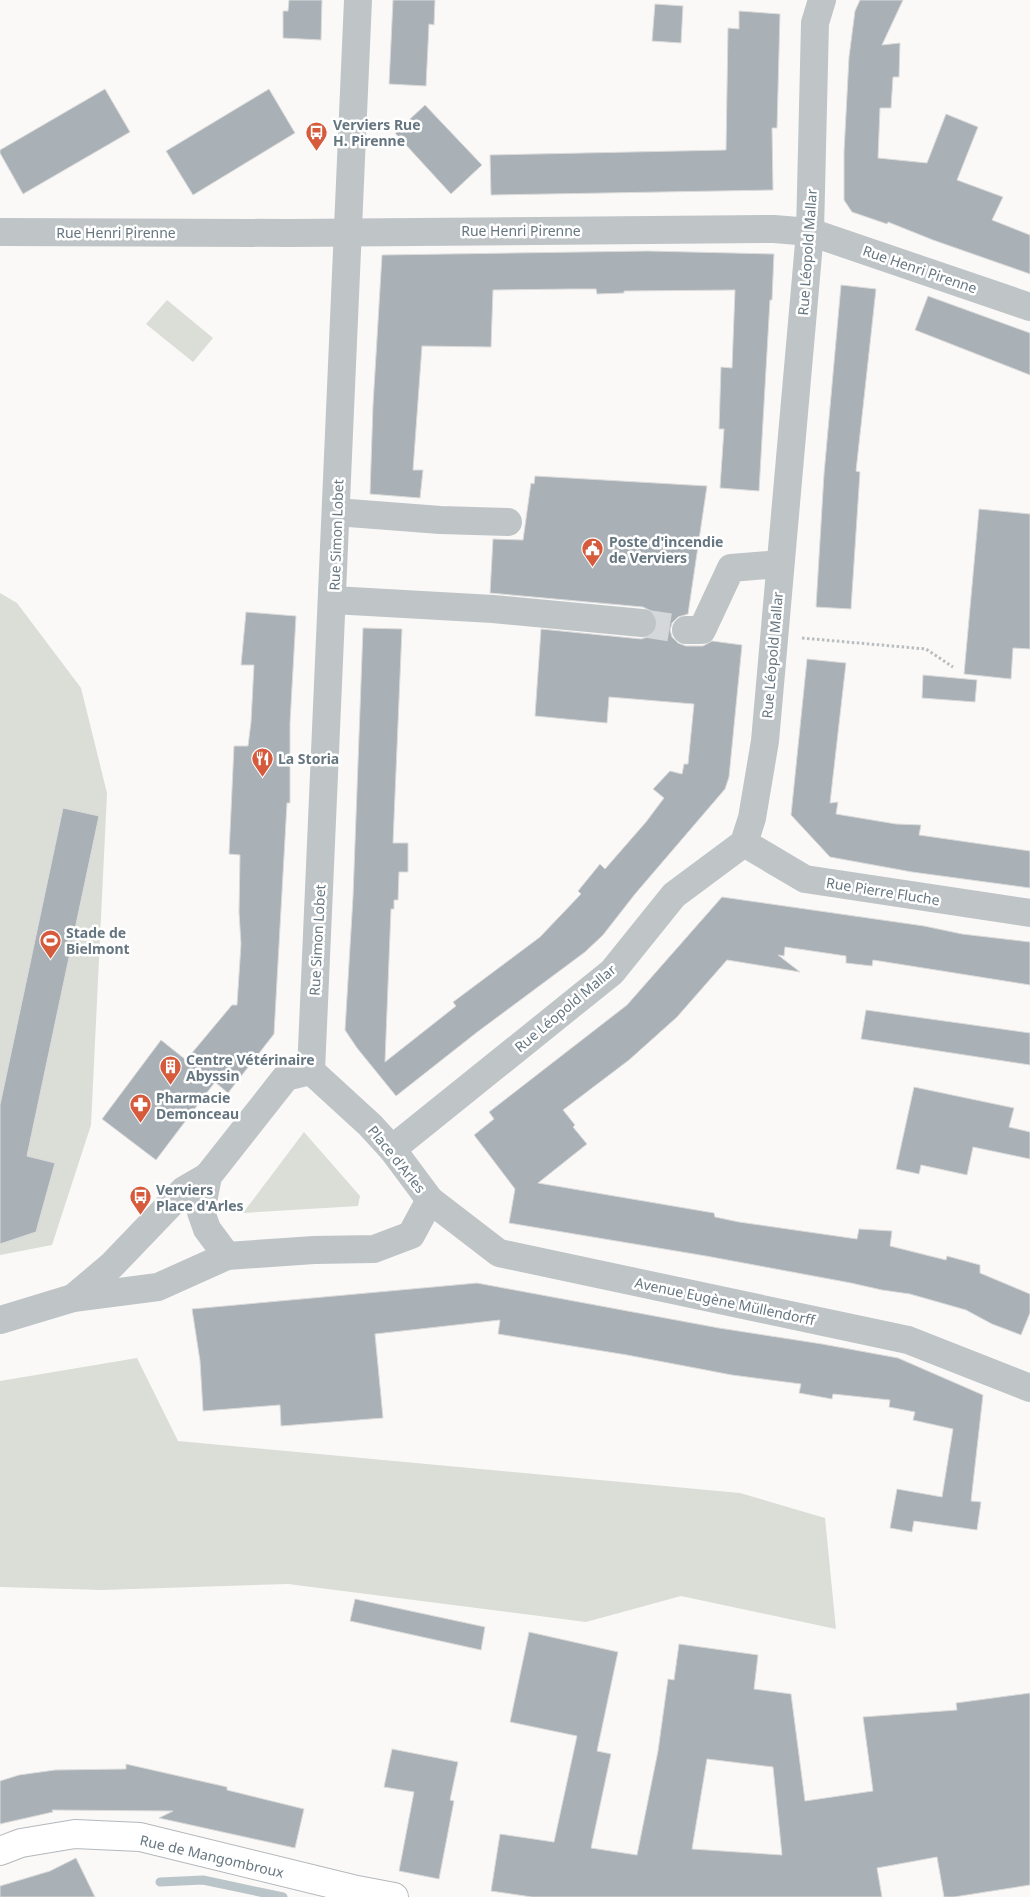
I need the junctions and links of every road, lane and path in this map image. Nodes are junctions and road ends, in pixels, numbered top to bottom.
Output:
1 (358, 0) edge
2 (822, 0) edge
3 (348, 231) junction
4 (0, 232) edge
5 (810, 232) junction
6 (1030, 307) edge
7 (336, 512) junction
8 (508, 522) dead end
9 (780, 564) junction
10 (333, 600) junction
11 (642, 623) tunnel mouth
12 (686, 630) tunnel mouth
13 (773, 635) junction
14 (953, 667) dead end
15 (744, 843) junction
16 (1030, 913) edge
17 (312, 1070) junction
18 (392, 1149) junction
19 (208, 1176) junction
20 (430, 1200) junction
21 (227, 1256) junction
22 (73, 1298) junction
23 (0, 1320) edge
24 (1030, 1388) edge
25 (0, 1850) edge
26 (352, 1894) edge
27 (394, 1897) edge

1 - 3 street, Rue Simon Lobet
2 - 5 street, Rue Léopold Mallar
3 - 4 street, Rue Henri Pirenne
3 - 5 street, Rue Henri Pirenne
3 - 7 street, Rue Simon Lobet
5 - 6 street, Rue Henri Pirenne
5 - 9 street, Rue Léopold Mallar
7 - 8 street
7 - 10 street, Rue Simon Lobet
9 - 12 street
9 - 13 street, Rue Léopold Mallar
10 - 11 street
10 - 17 street, Rue Simon Lobet
13 - 14 path
13 - 15 street, Rue Léopold Mallar
15 - 16 street, Rue Pierre Fluche
15 - 18 street, Rue Léopold Mallar
17 - 18 street, Place d'Arles
17 - 19 street
18 - 20 street, Place d'Arles
19 - 21 street
19 - 22 street
20 - 21 street, Place d'Arles
20 - 24 street, Avenue Eugène Müllendorff
21 - 22 street
22 - 23 street
25 - 26 main road, Rue de Mangombroux
26 - 27 main road, Rue de Mangombroux

